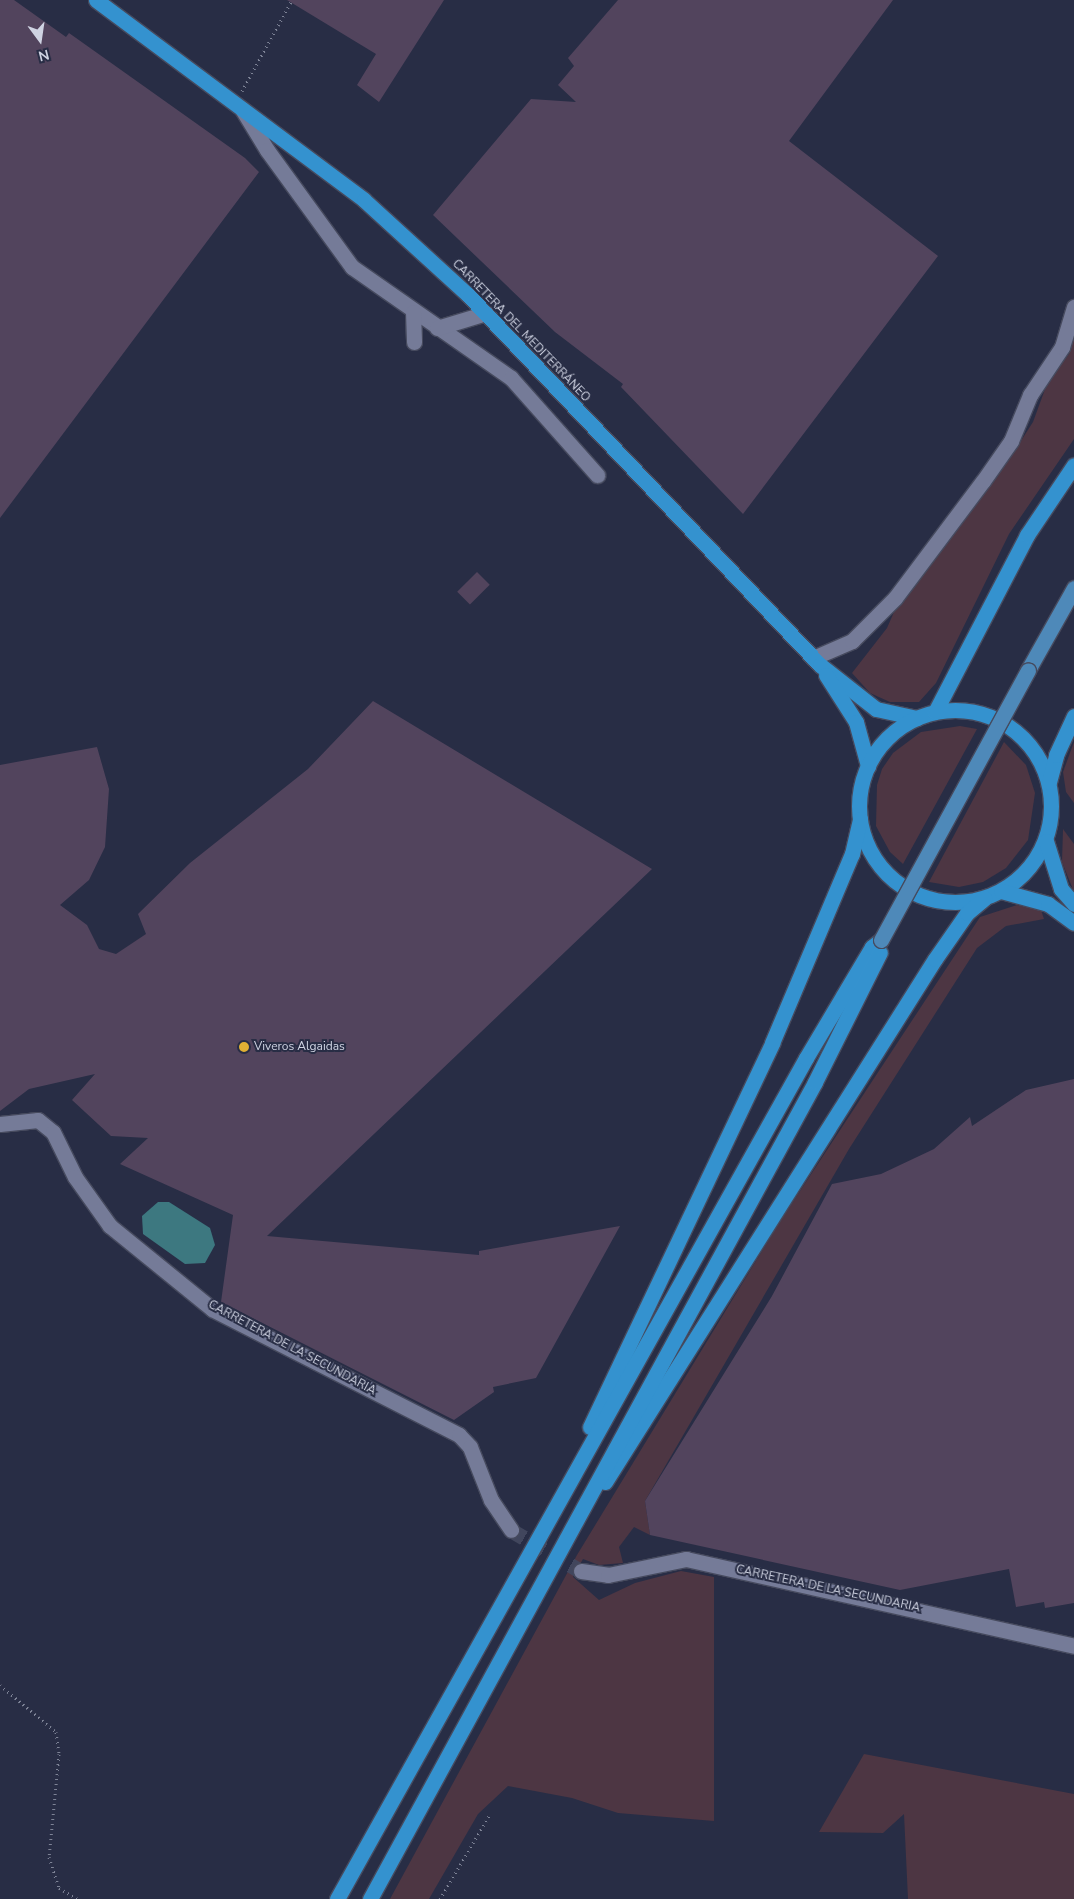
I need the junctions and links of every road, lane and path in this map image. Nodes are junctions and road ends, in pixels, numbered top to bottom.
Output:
1 (96, 0) edge
2 (292, 0) edge
3 (239, 102) junction
4 (1074, 306) edge
5 (413, 312) junction
6 (486, 313) junction
7 (437, 328) junction
8 (414, 342) dead end
9 (1074, 464) edge
10 (596, 475) dead end
11 (1074, 588) edge
12 (816, 662) junction
13 (935, 712) junction
14 (1074, 716) edge
15 (917, 718) junction
16 (868, 766) junction
17 (1049, 782) junction
18 (860, 819) junction
19 (1046, 841) junction
20 (1001, 891) junction
21 (985, 898) junction
22 (1074, 904) edge
23 (1074, 923) edge
24 (881, 940) junction
25 (0, 1124) edge
26 (558, 1500) junction
27 (511, 1530) tunnel mouth
28 (572, 1531) junction
29 (581, 1570) tunnel mouth
30 (1074, 1646) edge
31 (0, 1685) edge
32 (490, 1814) dead end
33 (78, 1899) edge
34 (337, 1899) edge
35 (370, 1899) edge
36 (440, 1899) edge

1 - 3 highway, CARRETERA DEL MEDITERRÁNEO
2 - 3 path
3 - 5 street
3 - 6 highway, CARRETERA DEL MEDITERRÁNEO
4 - 12 street
5 - 7 street
5 - 8 street
6 - 7 street
6 - 12 highway, CARRETERA DEL MEDITERRÁNEO
7 - 10 street
9 - 13 highway
11 - 24 main road, bridge
12 - 15 highway, CARRETERA DEL MEDITERRÁNEO
12 - 16 highway, CARRETERA DEL MEDITERRÁNEO
13 - 15 highway
13 - 17 highway
14 - 17 highway
15 - 16 highway
16 - 18 highway
17 - 19 highway
18 - 21 highway
18 - 26 highway
19 - 20 highway
19 - 22 highway
20 - 21 highway
20 - 23 highway
21 - 28 highway
24 - 26 highway
24 - 28 highway
25 - 27 street, CARRETERA DE LA SECUNDARIA
26 - 34 highway
28 - 35 highway
29 - 30 street, CARRETERA DE LA SECUNDARIA
31 - 33 path
32 - 36 path

